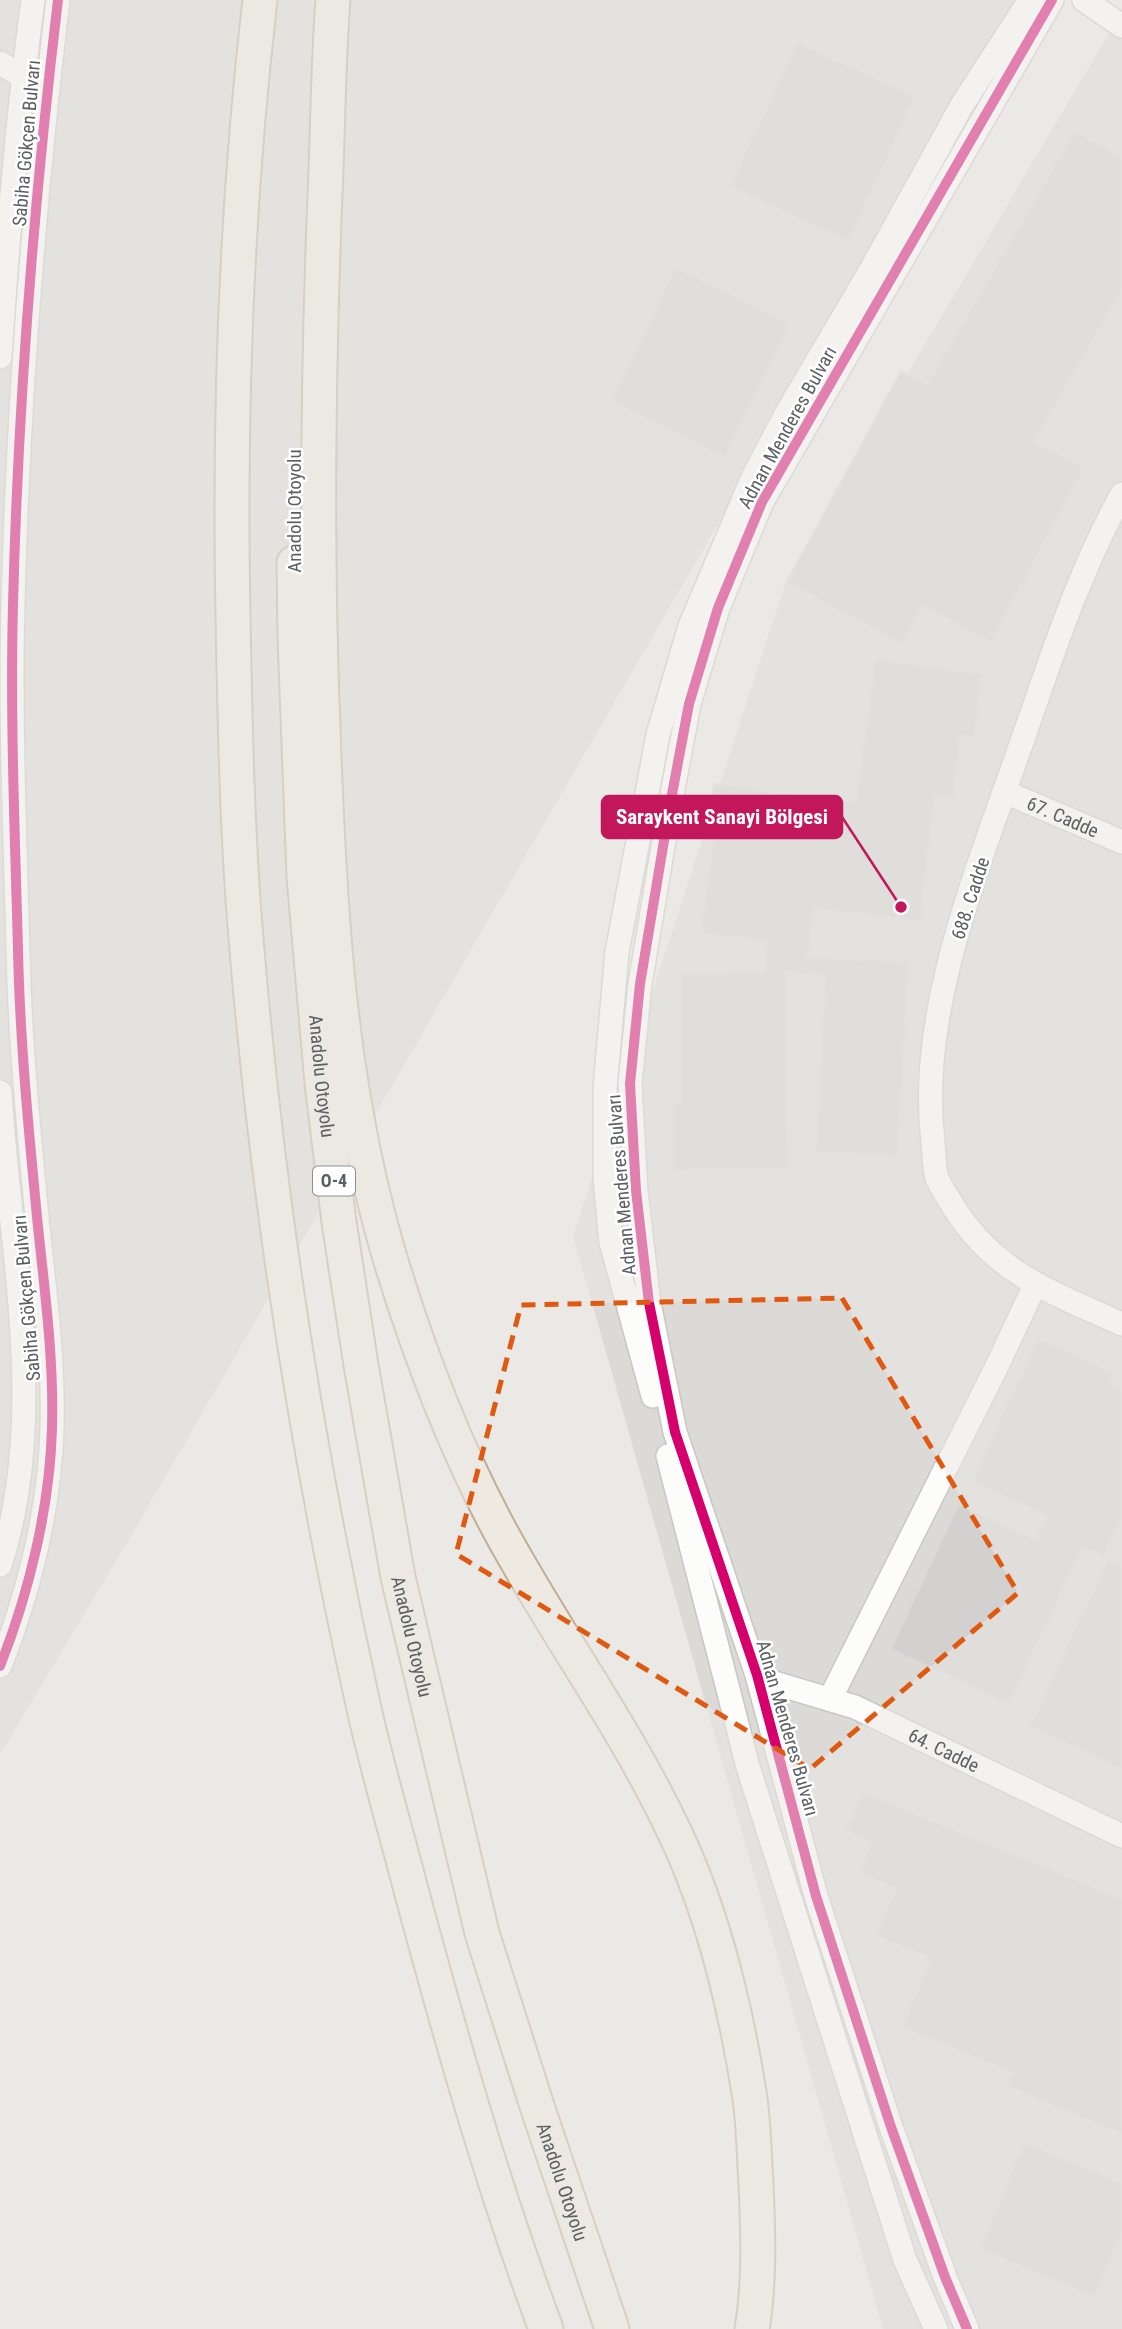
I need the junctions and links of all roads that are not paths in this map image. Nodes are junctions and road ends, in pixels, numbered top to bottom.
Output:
1 (33, 0) edge
2 (58, 0) edge
3 (260, 0) edge
4 (323, 0) edge
5 (333, 0) edge
6 (1030, 0) edge
7 (1052, 0) edge
8 (1084, 0) edge
9 (1122, 26) edge
10 (0, 64) edge
11 (22, 76) junction
12 (48, 80) junction
13 (0, 356) edge
14 (1122, 494) edge
15 (7, 601) edge
16 (1004, 792) junction
17 (1122, 842) edge
18 (9, 920) edge
19 (0, 1092) edge
20 (1035, 1285) junction
21 (1122, 1324) edge
22 (0, 1565) edge
23 (9, 1613) edge
24 (1, 1662) edge
25 (758, 1678) junction
26 (830, 1699) junction
27 (1122, 1836) edge
28 (524, 2272) junction
29 (530, 2329) edge
30 (546, 2329) edge
31 (612, 2329) edge
32 (752, 2329) edge
33 (936, 2329) edge
34 (968, 2329) edge

1 - 11 street, Sabiha Gökçen Bulvarı
2 - 12 street, Sabiha Gökçen Bulvarı
3 - 28 highway
4 - 31 highway, Anadolu Otoyolu / O-4
5 - 32 highway
6 - 33 street
7 - 25 street, Adnan Menderes Bulvarı
8 - 9 street
10 - 11 street
11 - 12 street
11 - 13 street, Sabiha Gökçen Bulvarı
12 - 15 street, Sabiha Gökçen Bulvarı
14 - 16 street, 688. Cadde
15 - 18 street, Sabiha Gökçen Bulvarı
16 - 17 street, 67. Cadde
16 - 20 street, 688. Cadde
18 - 23 street, Sabiha Gökçen Bulvarı
19 - 22 street, Sabiha Gökçen Bulvarı
20 - 21 street, 688. Cadde
20 - 26 street
23 - 24 street, Sabiha Gökçen Bulvarı
25 - 26 street, 64. Cadde
25 - 34 street, Adnan Menderes Bulvarı
26 - 27 street, 64. Cadde
28 - 29 highway
28 - 30 highway

